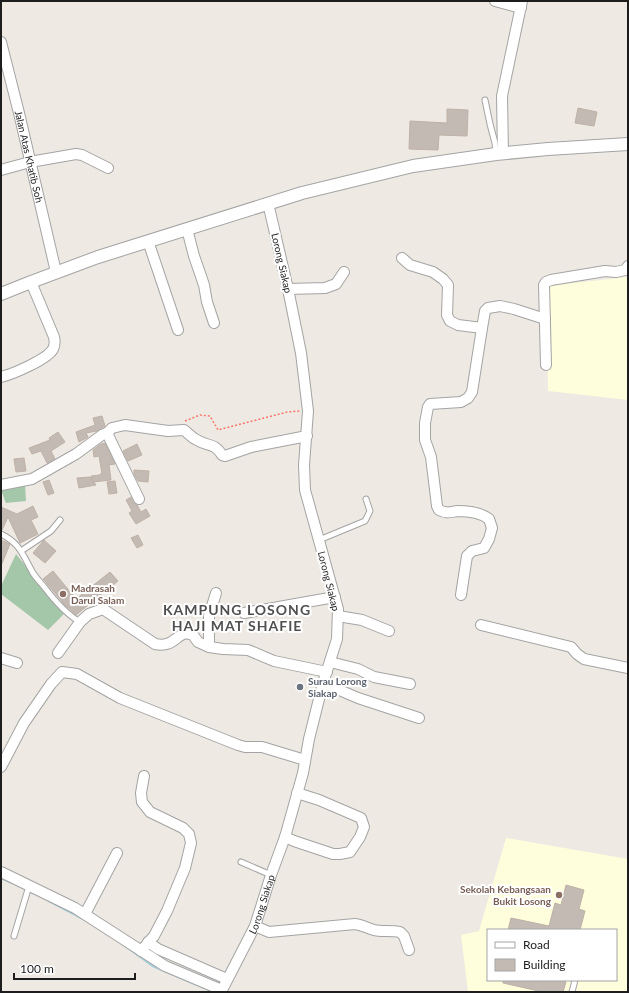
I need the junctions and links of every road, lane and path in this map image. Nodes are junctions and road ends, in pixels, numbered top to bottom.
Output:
1 (494, 1) edge
2 (521, 5) edge
3 (1, 42) edge
4 (485, 100) dead end
5 (628, 144) edge
6 (500, 154) junction
7 (30, 162) junction
8 (108, 168) dead end
9 (1, 170) edge
10 (268, 204) junction
11 (187, 229) junction
12 (148, 241) junction
13 (402, 258) dead end
14 (628, 266) edge
15 (56, 272) junction
16 (344, 272) dead end
17 (31, 282) junction
18 (288, 289) junction
19 (1, 294) edge
20 (545, 319) junction
21 (214, 323) dead end
22 (482, 328) junction
23 (178, 330) dead end
24 (546, 365) dead end
25 (1, 377) edge
26 (308, 411) junction
27 (168, 431) junction
28 (107, 433) junction
29 (307, 436) junction
30 (1, 485) edge
31 (139, 499) dead end
32 (366, 499) dead end
33 (60, 520) dead end
34 (1, 534) edge
35 (319, 540) junction
36 (21, 551) junction
37 (216, 593) dead end
38 (461, 594) dead end
39 (335, 597) junction
40 (244, 613) dead end
41 (338, 616) junction
42 (80, 622) junction
43 (482, 625) dead end
44 (389, 631) dead end
45 (209, 647) junction
46 (58, 653) dead end
47 (1, 658) edge
48 (17, 663) dead end
49 (328, 667) junction
50 (628, 668) edge
51 (323, 683) junction
52 (410, 684) dead end
53 (419, 718) dead end
54 (306, 760) junction
55 (1, 767) edge
56 (144, 776) dead end
57 (297, 793) junction
58 (285, 837) junction
59 (117, 853) dead end
60 (241, 862) dead end
61 (1, 872) edge
62 (271, 875) junction
63 (29, 886) junction
64 (85, 914) junction
65 (255, 926) junction
66 (14, 936) dead end
67 (148, 942) junction
68 (409, 950) dead end
69 (141, 951) junction
70 (227, 979) junction
71 (575, 981) edge
72 (221, 991) edge
73 (572, 992) edge

1 - 2 street
2 - 6 street
3 - 7 street, Jalan Atas Khatib Soh
4 - 6 lane
5 - 6 street
6 - 10 street
7 - 8 street
7 - 9 street
7 - 15 street, Jalan Atas Khatib Soh
10 - 11 street
10 - 18 street, Lorong Siakap
11 - 12 street
11 - 21 street
12 - 15 street
12 - 23 street
13 - 22 street
14 - 20 street
15 - 17 street
16 - 18 street
17 - 19 street
17 - 25 street
18 - 26 street, Lorong Siakap
20 - 22 street
20 - 24 street
22 - 38 street
26 - 27 path
26 - 29 street, Lorong Siakap
27 - 28 street
27 - 29 street
28 - 30 street
28 - 31 street
29 - 35 street, Lorong Siakap
32 - 35 lane
33 - 36 lane
34 - 36 lane
35 - 39 street, Lorong Siakap
36 - 42 lane
37 - 45 street
39 - 40 street
39 - 41 street, Lorong Siakap
41 - 44 street
41 - 49 street, Lorong Siakap
42 - 45 street
42 - 46 street
43 - 50 street
45 - 49 street
47 - 48 street
49 - 51 street, Lorong Siakap
49 - 52 street
51 - 53 street
51 - 54 street, Lorong Siakap
54 - 55 street
54 - 57 street, Lorong Siakap
56 - 67 street
57 - 58 street, Lorong Siakap
57 - 58 street
58 - 62 street, Lorong Siakap
59 - 64 street
60 - 62 lane
61 - 63 street
62 - 65 street, Lorong Siakap
63 - 64 street
63 - 66 lane
64 - 69 street
65 - 68 street
65 - 70 street, Lorong Siakap
67 - 69 street
67 - 70 street
69 - 72 street
70 - 72 street, Lorong Siakap
71 - 73 lane

